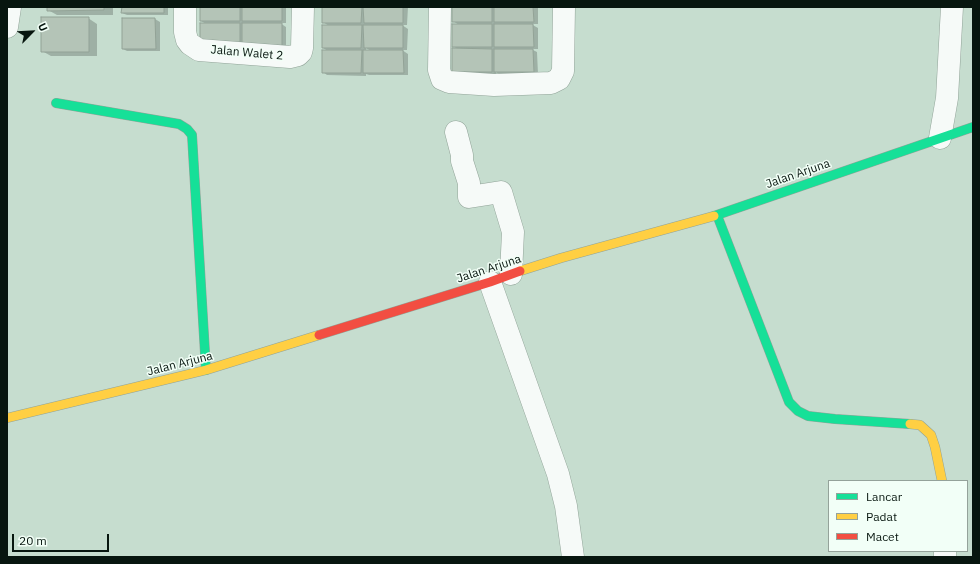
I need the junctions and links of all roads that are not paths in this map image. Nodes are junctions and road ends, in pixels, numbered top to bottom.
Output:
1 (10, 7) edge
2 (185, 7) edge
3 (303, 7) edge
4 (440, 7) edge
5 (564, 7) edge
6 (952, 7) edge
7 (7, 27) edge
8 (56, 102) dead end
9 (973, 127) edge
10 (456, 132) dead end
11 (940, 138) junction
12 (717, 214) junction
13 (511, 274) junction
14 (490, 282) junction
15 (206, 370) junction
16 (7, 418) edge
17 (942, 480) edge
18 (573, 557) edge

1 - 7 street
2 - 3 street, Jalan Walet 2
4 - 5 street
6 - 11 street
8 - 15 street
9 - 11 street, Jalan Arjuna
10 - 13 street
11 - 12 street, Jalan Arjuna
12 - 13 street, Jalan Arjuna
12 - 17 street
13 - 14 street, Jalan Arjuna
14 - 15 street, Jalan Arjuna
14 - 18 street
15 - 16 street, Jalan Arjuna

